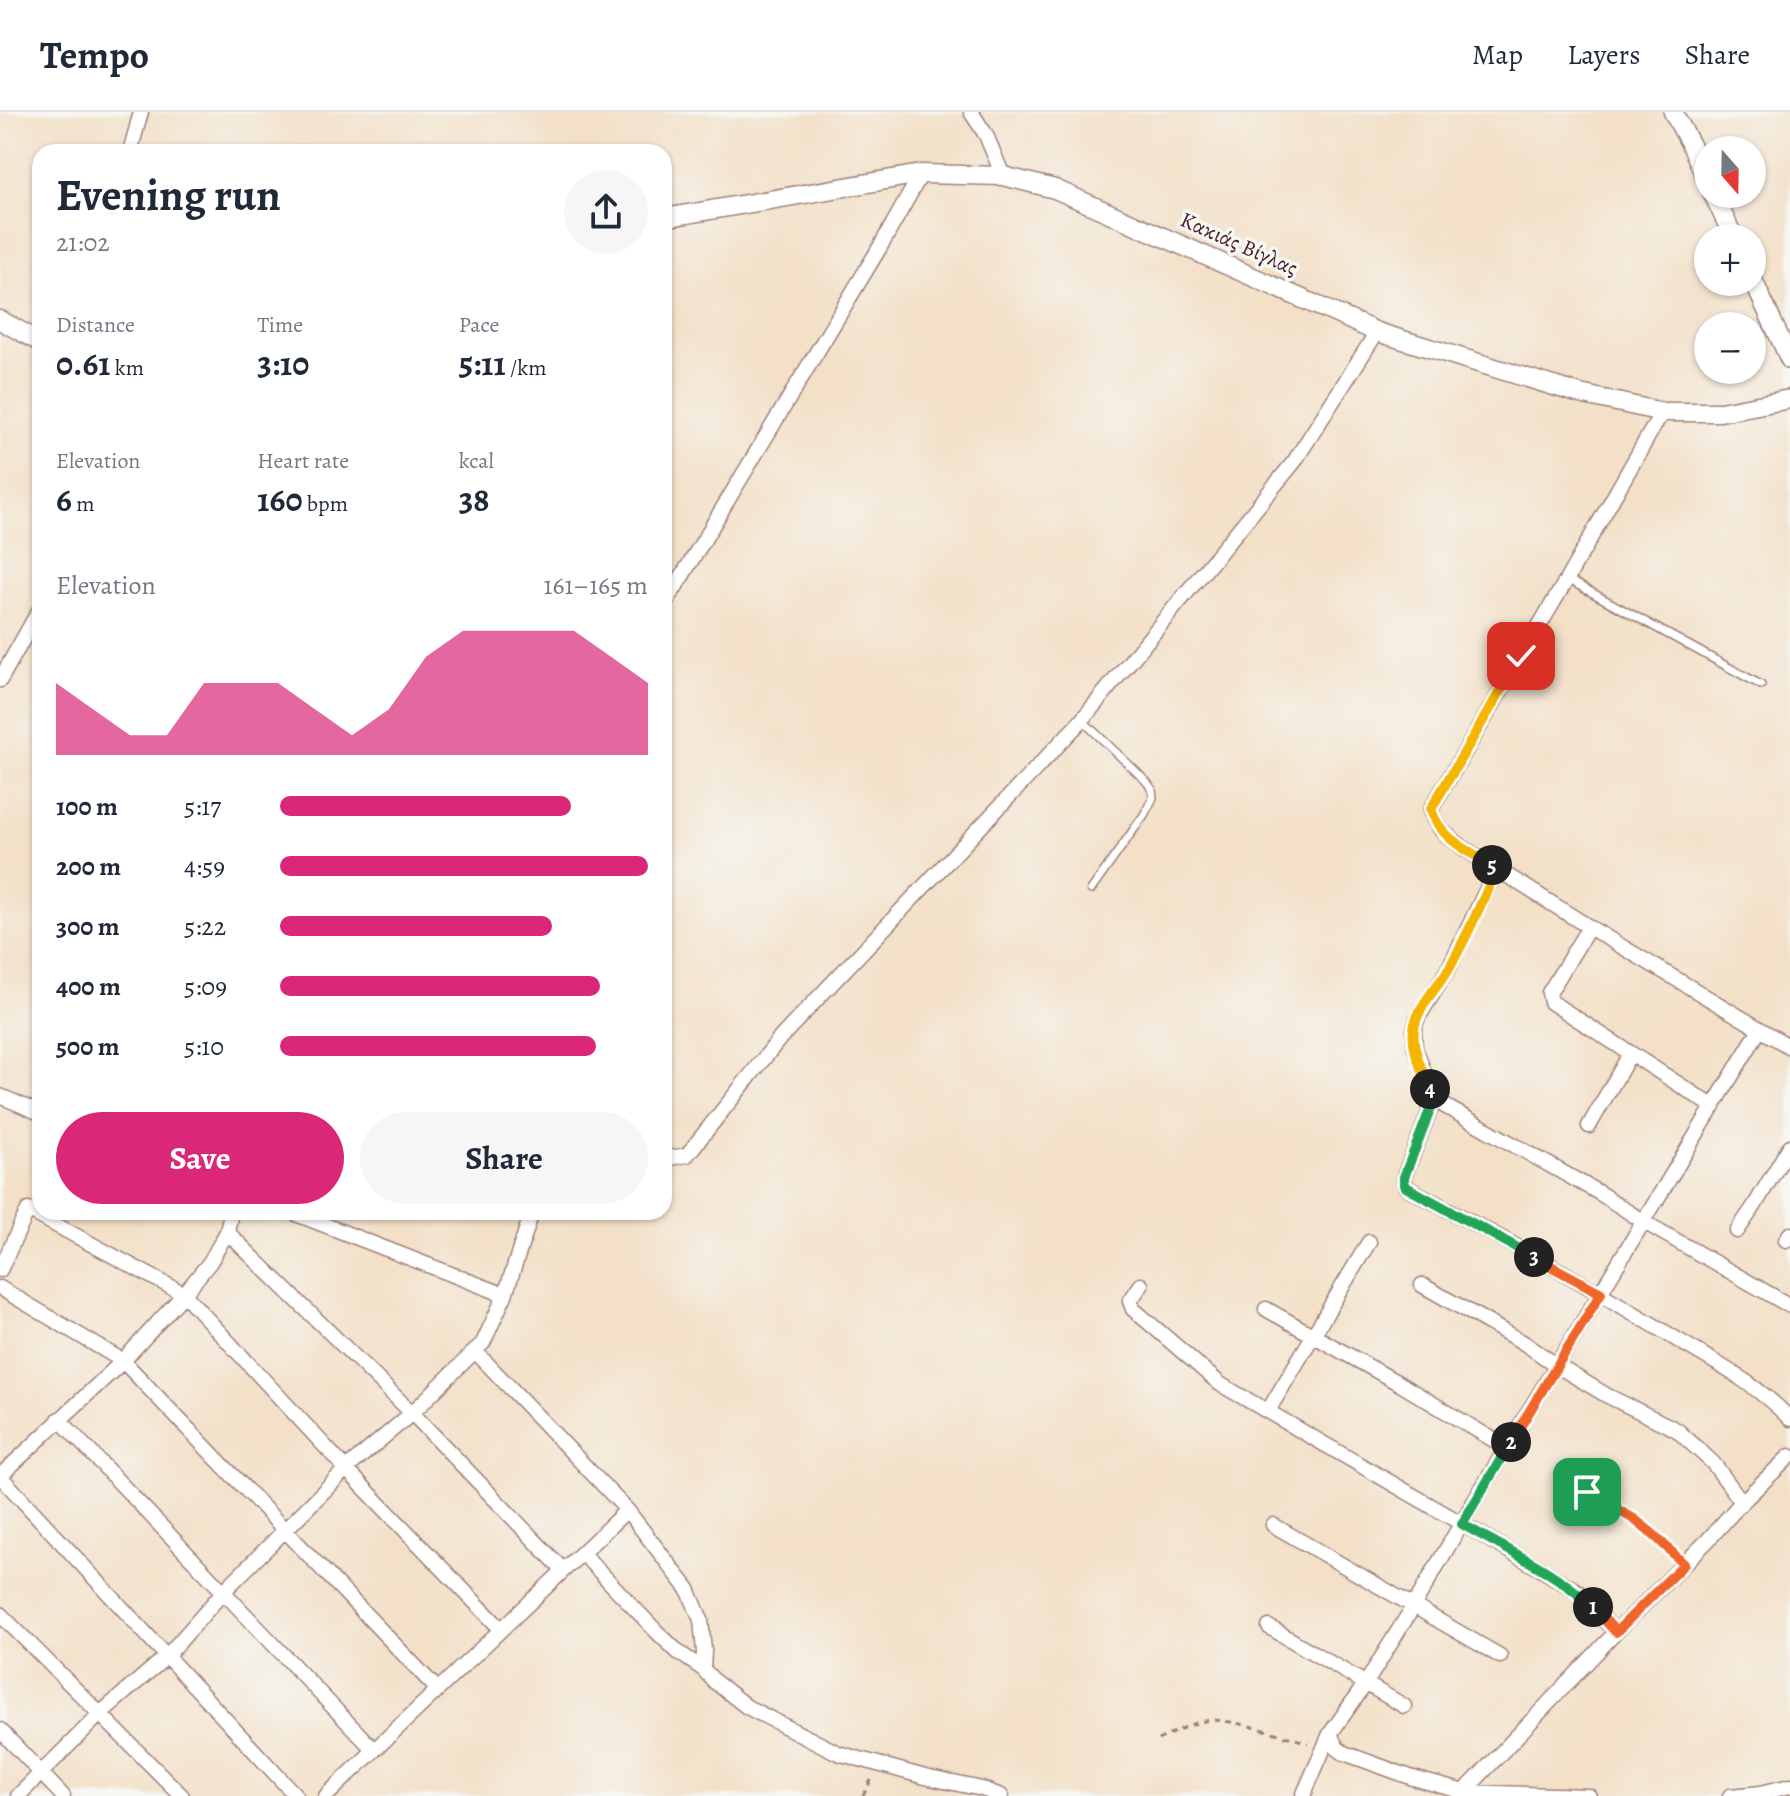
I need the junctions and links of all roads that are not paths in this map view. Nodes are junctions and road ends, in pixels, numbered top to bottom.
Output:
1 (141, 112) edge
2 (971, 112) edge
3 (1673, 112) edge
4 (132, 144) edge
5 (1694, 151) edge
6 (921, 174) junction
7 (1003, 176) junction
8 (672, 217) edge
9 (1760, 296) edge
10 (0, 320) edge
11 (1377, 332) junction
12 (32, 338) edge
13 (1790, 360) edge
14 (1790, 399) edge
15 (1662, 412) junction
16 (1567, 579) junction
17 (672, 593) edge
18 (32, 623) edge
19 (0, 680) edge
20 (1761, 685) dead end
21 (1082, 720) junction
22 (1497, 868) junction
23 (1091, 890) dead end
24 (1589, 927) junction
25 (1760, 1029) junction
26 (1790, 1047) edge
27 (1630, 1054) junction
28 (0, 1096) edge
29 (1434, 1100) junction
30 (1714, 1107) junction
31 (32, 1110) edge
32 (1589, 1126) dead end
33 (1790, 1146) edge
34 (672, 1158) edge
35 (32, 1212) edge
36 (47, 1220) edge
37 (229, 1220) edge
38 (312, 1220) edge
39 (526, 1220) edge
40 (1644, 1222) junction
41 (1737, 1231) dead end
42 (227, 1232) junction
43 (1369, 1242) dead end
44 (0, 1270) edge
45 (1141, 1285) dead end
46 (1422, 1285) dead end
47 (0, 1288) edge
48 (1601, 1293) junction
49 (184, 1294) junction
50 (505, 1295) junction
51 (1790, 1306) edge
52 (1266, 1309) dead end
53 (1313, 1335) junction
54 (475, 1351) junction
55 (123, 1361) junction
56 (1556, 1365) junction
57 (1268, 1411) junction
58 (412, 1413) junction
59 (59, 1419) junction
60 (1790, 1419) edge
61 (1507, 1448) junction
62 (1790, 1456) edge
63 (346, 1469) junction
64 (0, 1476) edge
65 (1587, 1492) dead end
66 (1742, 1502) junction
67 (627, 1510) junction
68 (1462, 1524) junction
69 (1273, 1525) dead end
70 (285, 1531) junction
71 (582, 1553) junction
72 (1684, 1564) junction
73 (563, 1570) junction
74 (223, 1592) junction
75 (1413, 1607) junction
76 (0, 1614) edge
77 (1269, 1627) dead end
78 (501, 1629) junction
79 (1616, 1632) junction
80 (167, 1656) junction
81 (1500, 1656) dead end
82 (703, 1669) junction
83 (1366, 1683) junction
84 (437, 1689) junction
85 (1404, 1706) dead end
86 (101, 1713) junction
87 (0, 1730) edge
88 (1327, 1740) junction
89 (373, 1749) junction
90 (41, 1773) junction
91 (1790, 1786) edge
92 (1460, 1794) edge
93 (1765, 1795) edge
94 (18, 1796) edge
95 (63, 1796) edge
96 (182, 1796) edge
97 (296, 1796) edge
98 (326, 1796) edge
99 (1001, 1796) edge
100 (1303, 1796) edge
101 (1575, 1796) edge
102 (1589, 1796) edge
103 (1730, 1796) edge

1 - 4 street
2 - 7 street
3 - 5 street
6 - 7 street, Κακιάς Βίγλας
6 - 8 street, Κακιάς Βίγλας
6 - 17 street
7 - 11 street, Κακιάς Βίγλας
9 - 13 street
10 - 12 street
11 - 15 street, Κακιάς Βίγλας
11 - 21 street
14 - 15 street, Κακιάς Βίγλας
15 - 16 street
16 - 20 lane
16 - 22 street
18 - 19 street
21 - 23 lane
21 - 34 street
22 - 24 street
22 - 29 street
24 - 25 street
24 - 27 street
25 - 26 street
25 - 30 street
27 - 30 street
27 - 32 street
28 - 31 street
29 - 40 street
29 - 48 street
30 - 40 street
33 - 41 street
35 - 44 street
36 - 49 street
37 - 42 street
38 - 50 street
39 - 50 street
40 - 48 street
40 - 51 street
42 - 49 street
42 - 58 street
43 - 53 street
45 - 57 street
46 - 56 street
47 - 55 street
48 - 56 street
48 - 60 street
49 - 55 street
49 - 63 street
50 - 54 street
52 - 53 street
53 - 57 street
53 - 61 street
54 - 58 street
54 - 67 street
55 - 59 street
55 - 70 street
56 - 61 street
56 - 66 street
57 - 68 street
58 - 63 street
58 - 73 street
59 - 64 street
59 - 74 street
61 - 68 street
62 - 66 street
63 - 70 street
63 - 78 street
64 - 80 street
65 - 72 lane
66 - 72 street
67 - 71 street
67 - 82 street
68 - 75 street
68 - 79 street
69 - 75 street
70 - 74 street
70 - 84 street
71 - 73 street
71 - 82 street
72 - 79 street
73 - 78 street
74 - 80 street
74 - 89 street
75 - 81 street
75 - 83 street
76 - 86 street
77 - 83 street
78 - 84 street
79 - 92 street
80 - 86 street
80 - 97 street
82 - 99 street
83 - 85 street
83 - 88 street
84 - 89 street
86 - 90 street
86 - 96 street
87 - 90 street
88 - 92 street
88 - 100 street
89 - 98 street
90 - 94 street
90 - 95 street
91 - 93 street
92 - 101 street
93 - 103 street
101 - 102 street

